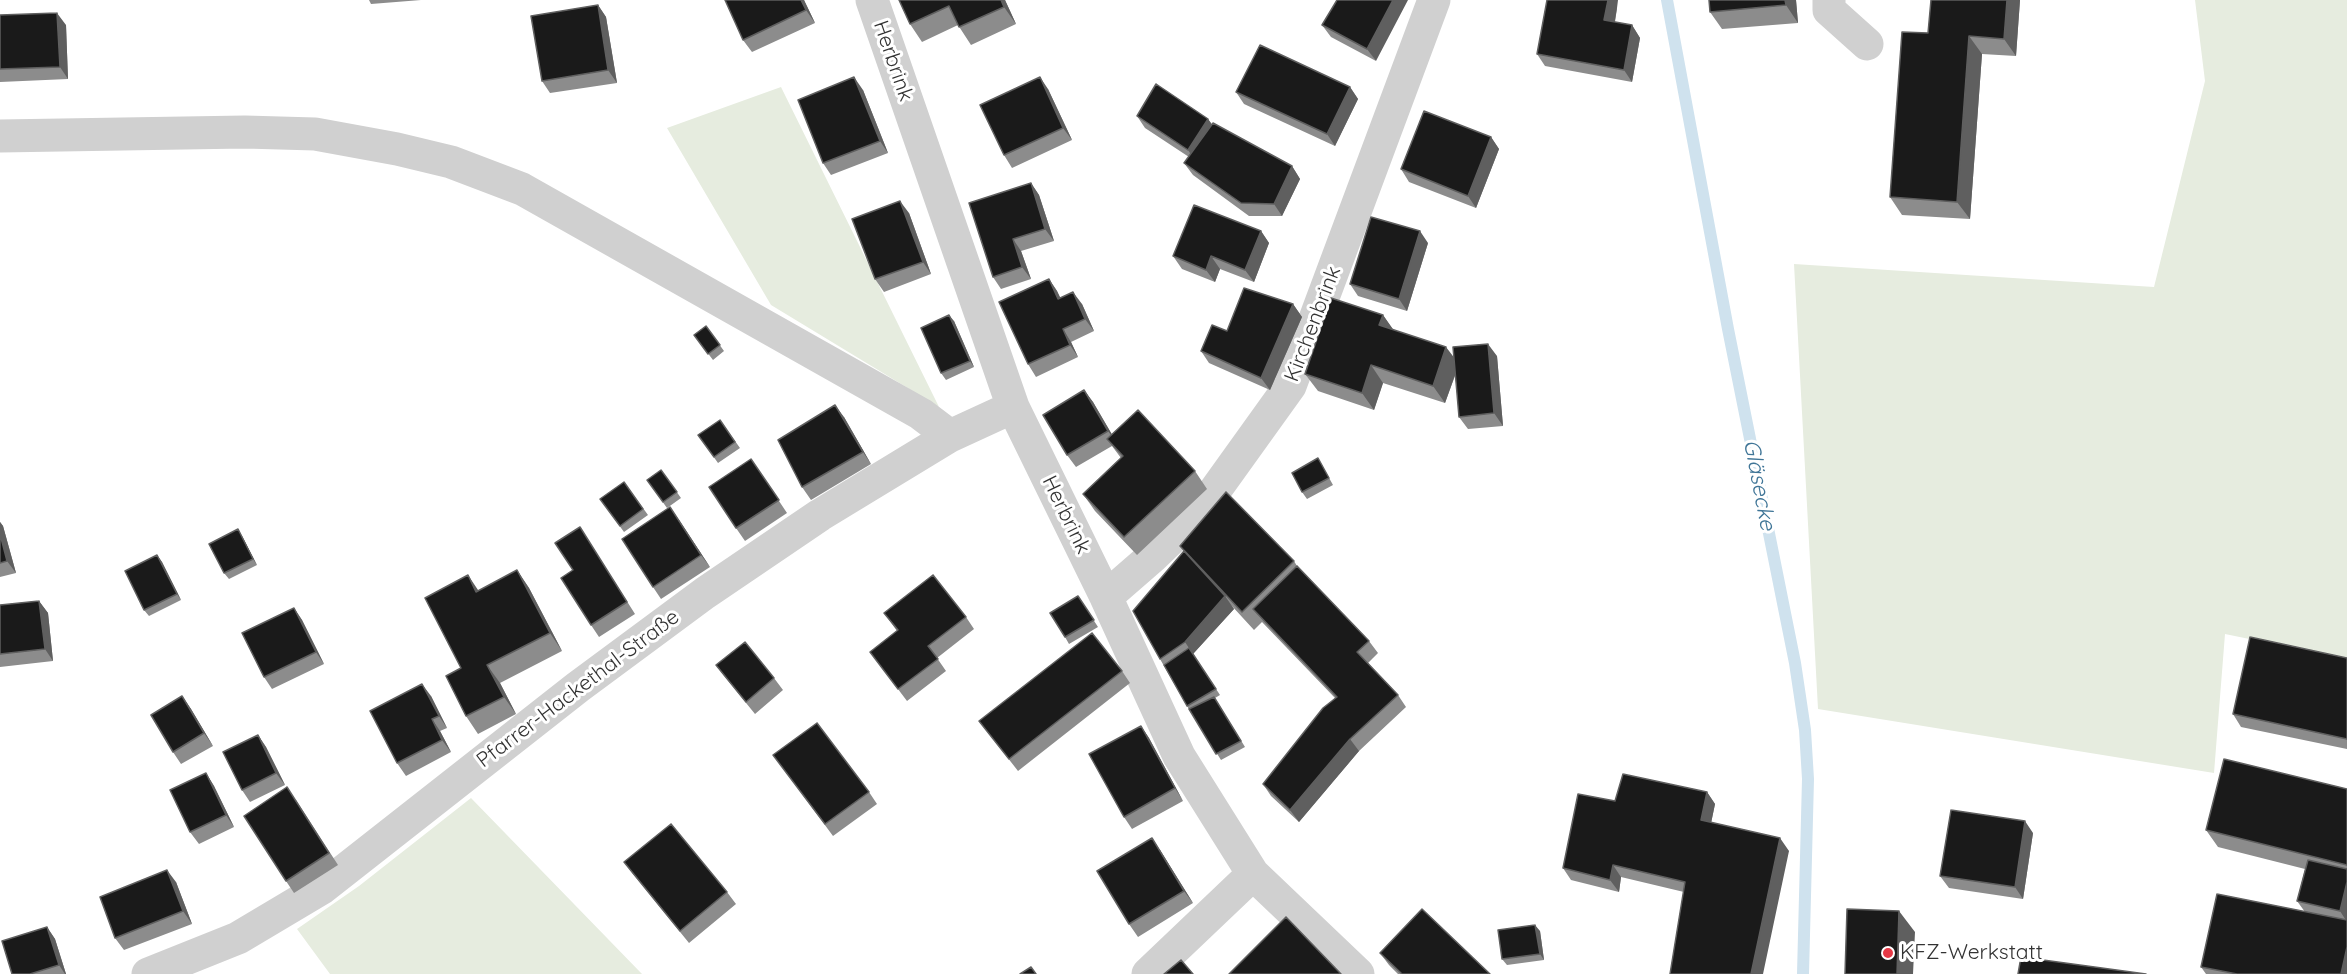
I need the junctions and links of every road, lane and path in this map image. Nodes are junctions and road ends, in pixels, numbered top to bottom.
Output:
1 (872, 0) edge
2 (1434, 0) edge
3 (1829, 0) edge
4 (1867, 44) dead end
5 (0, 136) edge
6 (1013, 407) junction
7 (950, 436) junction
8 (1106, 597) junction
9 (1253, 874) junction
10 (148, 974) edge
11 (1148, 974) edge
12 (1358, 974) edge

1 - 6 street, Herbrink
2 - 8 street, Kirchenbrink
3 - 4 street
5 - 7 street
6 - 7 street, Pfarrer-Hackethal-Straße
6 - 8 street, Herbrink
7 - 10 street, Pfarrer-Hackethal-Straße
8 - 9 street, Herbrink
9 - 11 street
9 - 12 street, Herbrink

